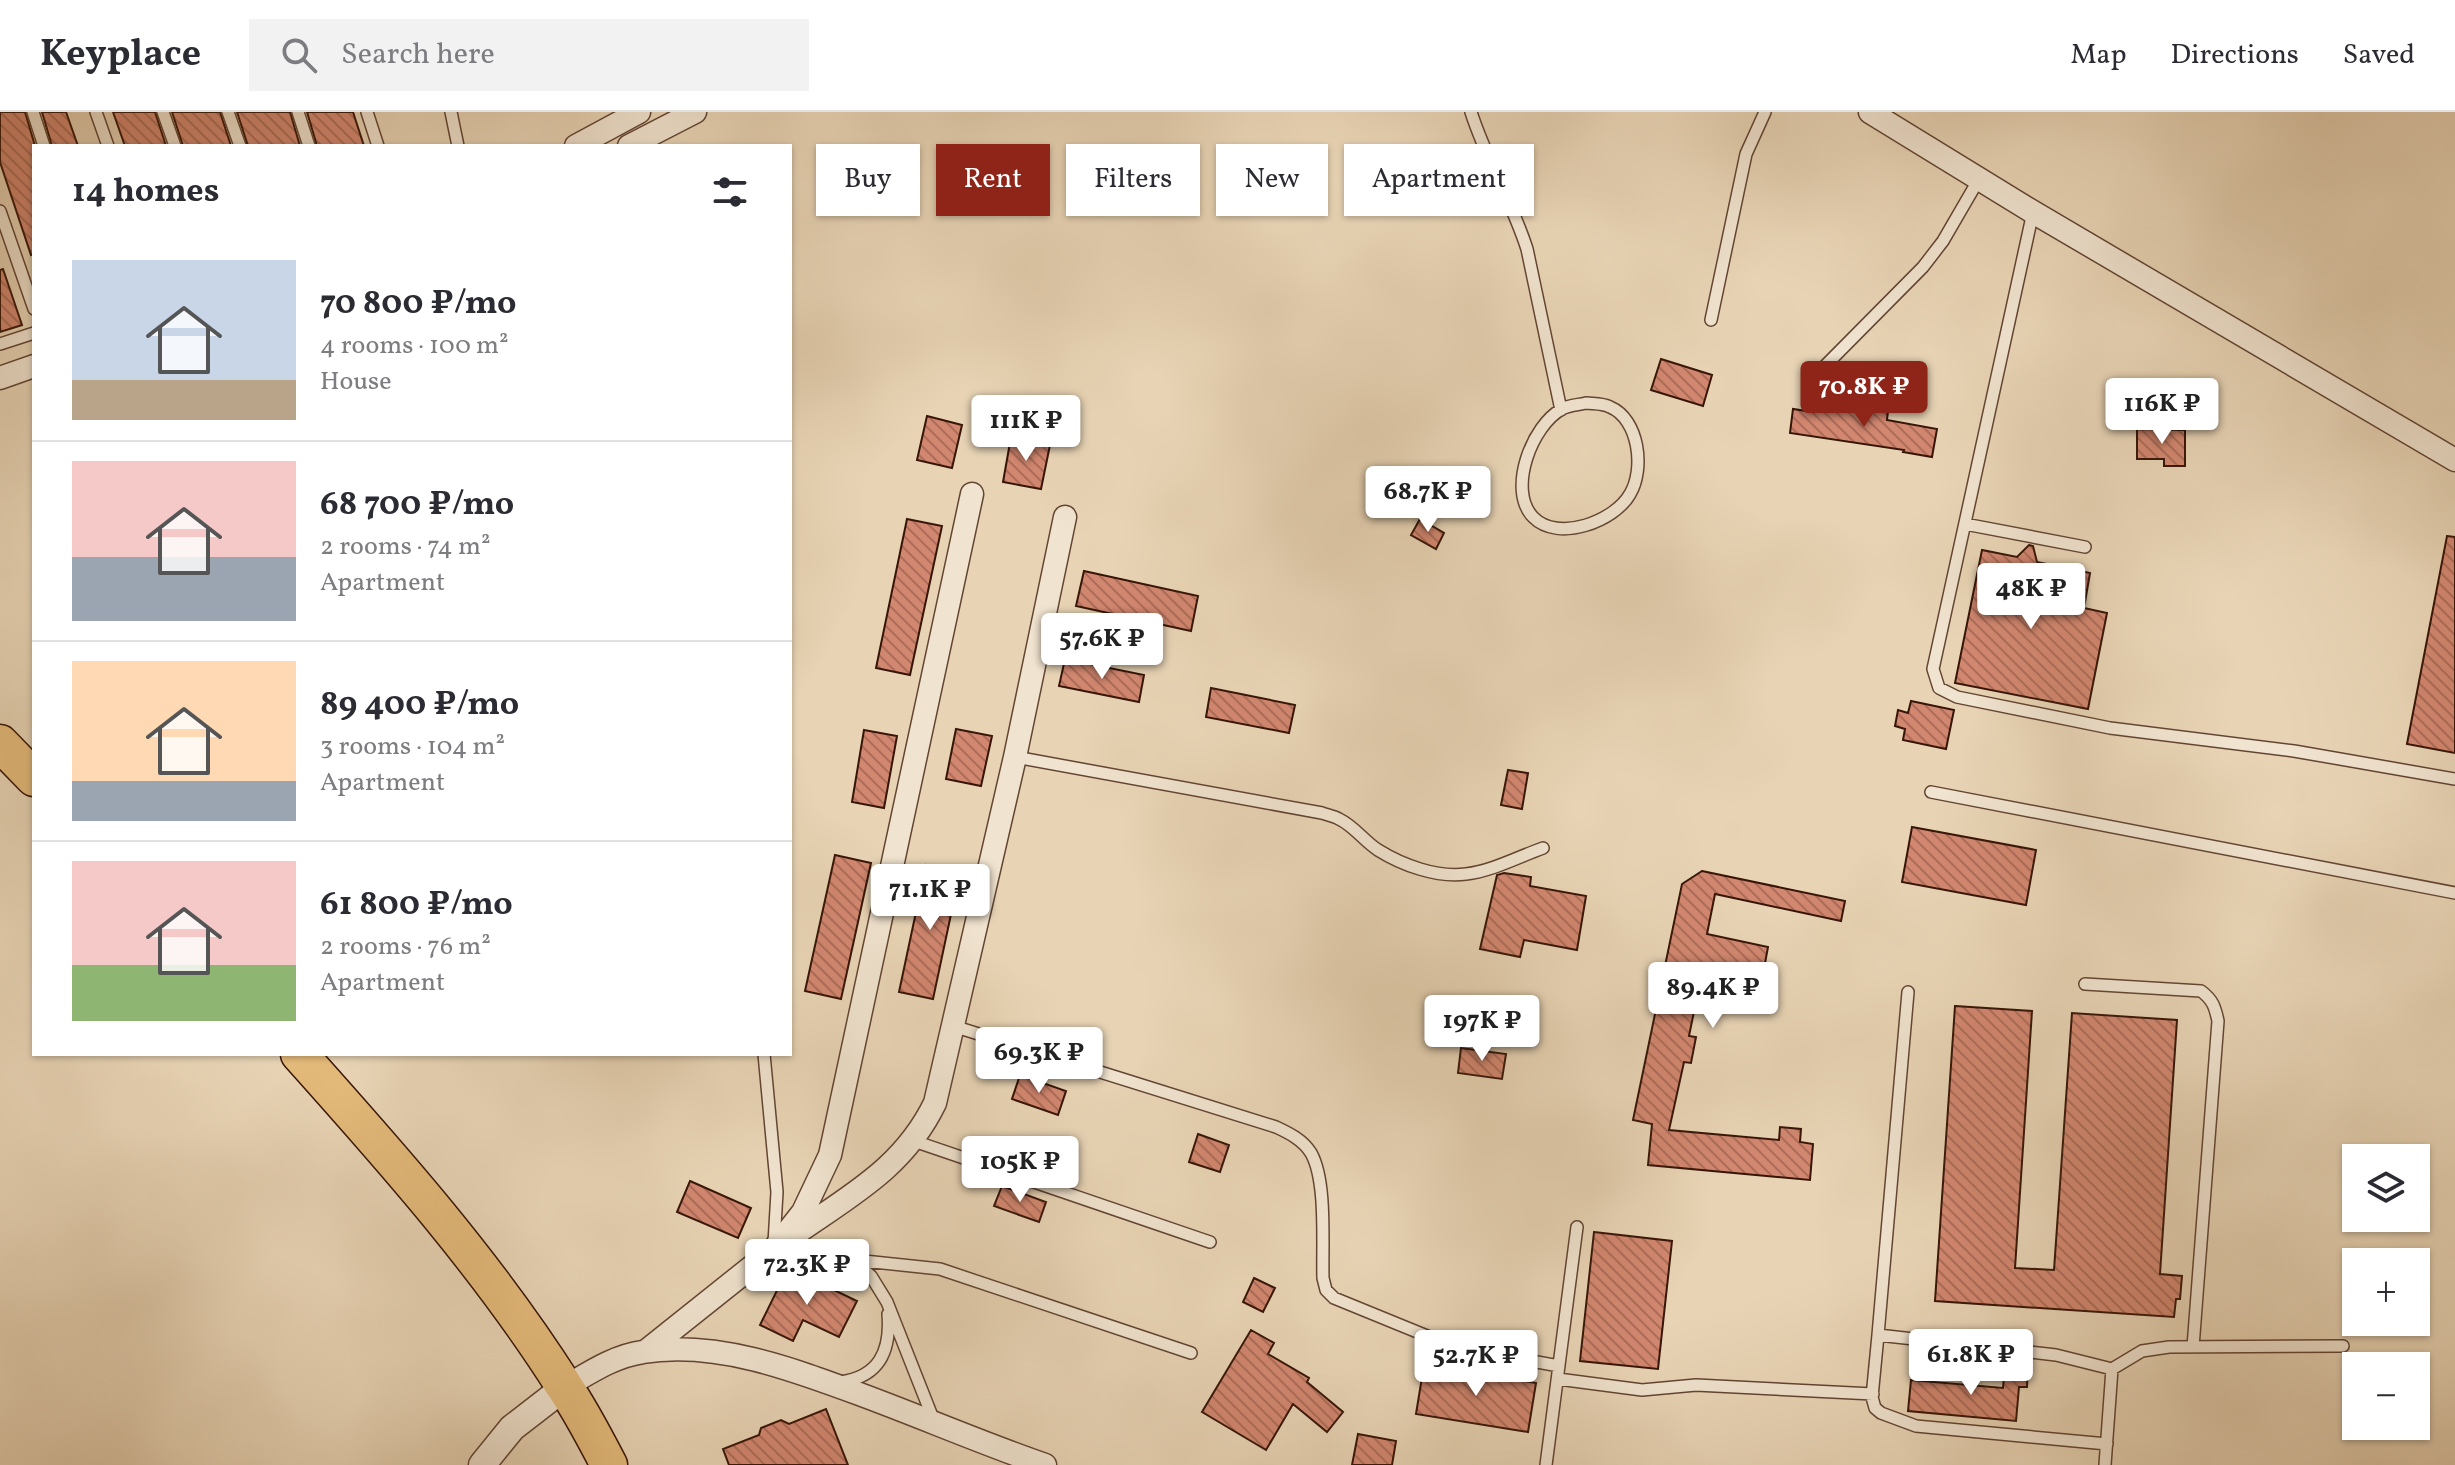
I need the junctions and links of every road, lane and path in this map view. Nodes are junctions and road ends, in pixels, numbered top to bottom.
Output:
1 (33, 112) edge
2 (96, 112) edge
3 (163, 112) edge
4 (228, 112) edge
5 (298, 112) edge
6 (367, 112) edge
7 (451, 112) edge
8 (639, 112) edge
9 (695, 112) edge
10 (1471, 112) edge
11 (1765, 112) edge
12 (1870, 112) edge
13 (43, 144) edge
14 (107, 144) edge
15 (174, 144) edge
16 (239, 144) edge
17 (308, 144) edge
18 (377, 144) edge
19 (458, 144) edge
20 (580, 144) edge
21 (633, 144) edge
22 (1979, 179) junction
23 (0, 211) edge
24 (2033, 212) junction
25 (32, 303) edge
26 (1711, 320) dead end
27 (32, 334) edge
28 (0, 344) edge
29 (32, 367) edge
30 (1817, 374) dead end
31 (0, 378) edge
32 (1561, 410) junction
33 (2455, 460) edge
34 (972, 494) dead end
35 (1065, 517) dead end
36 (1965, 524) junction
37 (2085, 547) dead end
38 (0, 743) edge
39 (1015, 757) junction
40 (32, 776) edge
41 (2455, 779) edge
42 (1931, 792) dead end
43 (1543, 848) dead end
44 (2455, 893) edge
45 (2085, 984) dead end
46 (1908, 992) dead end
47 (953, 1026) junction
48 (301, 1056) edge
49 (764, 1056) edge
50 (914, 1141) junction
51 (1577, 1227) dead end
52 (1210, 1242) dead end
53 (774, 1249) junction
54 (845, 1259) junction
55 (887, 1302) junction
56 (1878, 1335) junction
57 (2343, 1346) dead end
58 (2193, 1347) junction
59 (646, 1351) junction
60 (1191, 1353) dead end
61 (1559, 1366) junction
62 (2112, 1369) junction
63 (1558, 1379) junction
64 (825, 1381) junction
65 (565, 1387) junction
66 (1873, 1394) junction
67 (934, 1422) junction
68 (2107, 1444) junction
69 (482, 1465) edge
70 (609, 1465) edge
71 (1045, 1465) edge
72 (1546, 1465) edge
73 (2105, 1465) edge

1 - 13 lane
2 - 14 lane
3 - 15 lane
4 - 16 lane
5 - 17 lane
6 - 18 lane
7 - 19 lane
8 - 20 street
9 - 21 street
10 - 32 lane
11 - 26 lane
12 - 22 street
22 - 24 street
22 - 30 lane
23 - 25 lane
24 - 33 street
24 - 36 lane
27 - 28 lane
29 - 31 street
32 - 32 lane
34 - 53 street
35 - 39 street
36 - 37 lane
36 - 41 lane
38 - 40 highway
39 - 43 lane
39 - 47 street
42 - 44 lane
45 - 58 lane
46 - 56 lane
47 - 50 street
47 - 61 lane
48 - 65 highway
49 - 53 lane
50 - 52 lane
50 - 53 street
51 - 61 lane
53 - 54 lane
53 - 59 street
54 - 55 lane
54 - 60 lane
55 - 64 lane
55 - 67 lane
56 - 62 lane
56 - 66 lane
57 - 58 lane
58 - 62 lane
59 - 64 street
59 - 65 street
61 - 63 lane
62 - 68 lane
63 - 66 lane
63 - 72 lane
64 - 67 street
65 - 69 street
65 - 70 highway
66 - 68 lane
67 - 71 street
68 - 73 lane

